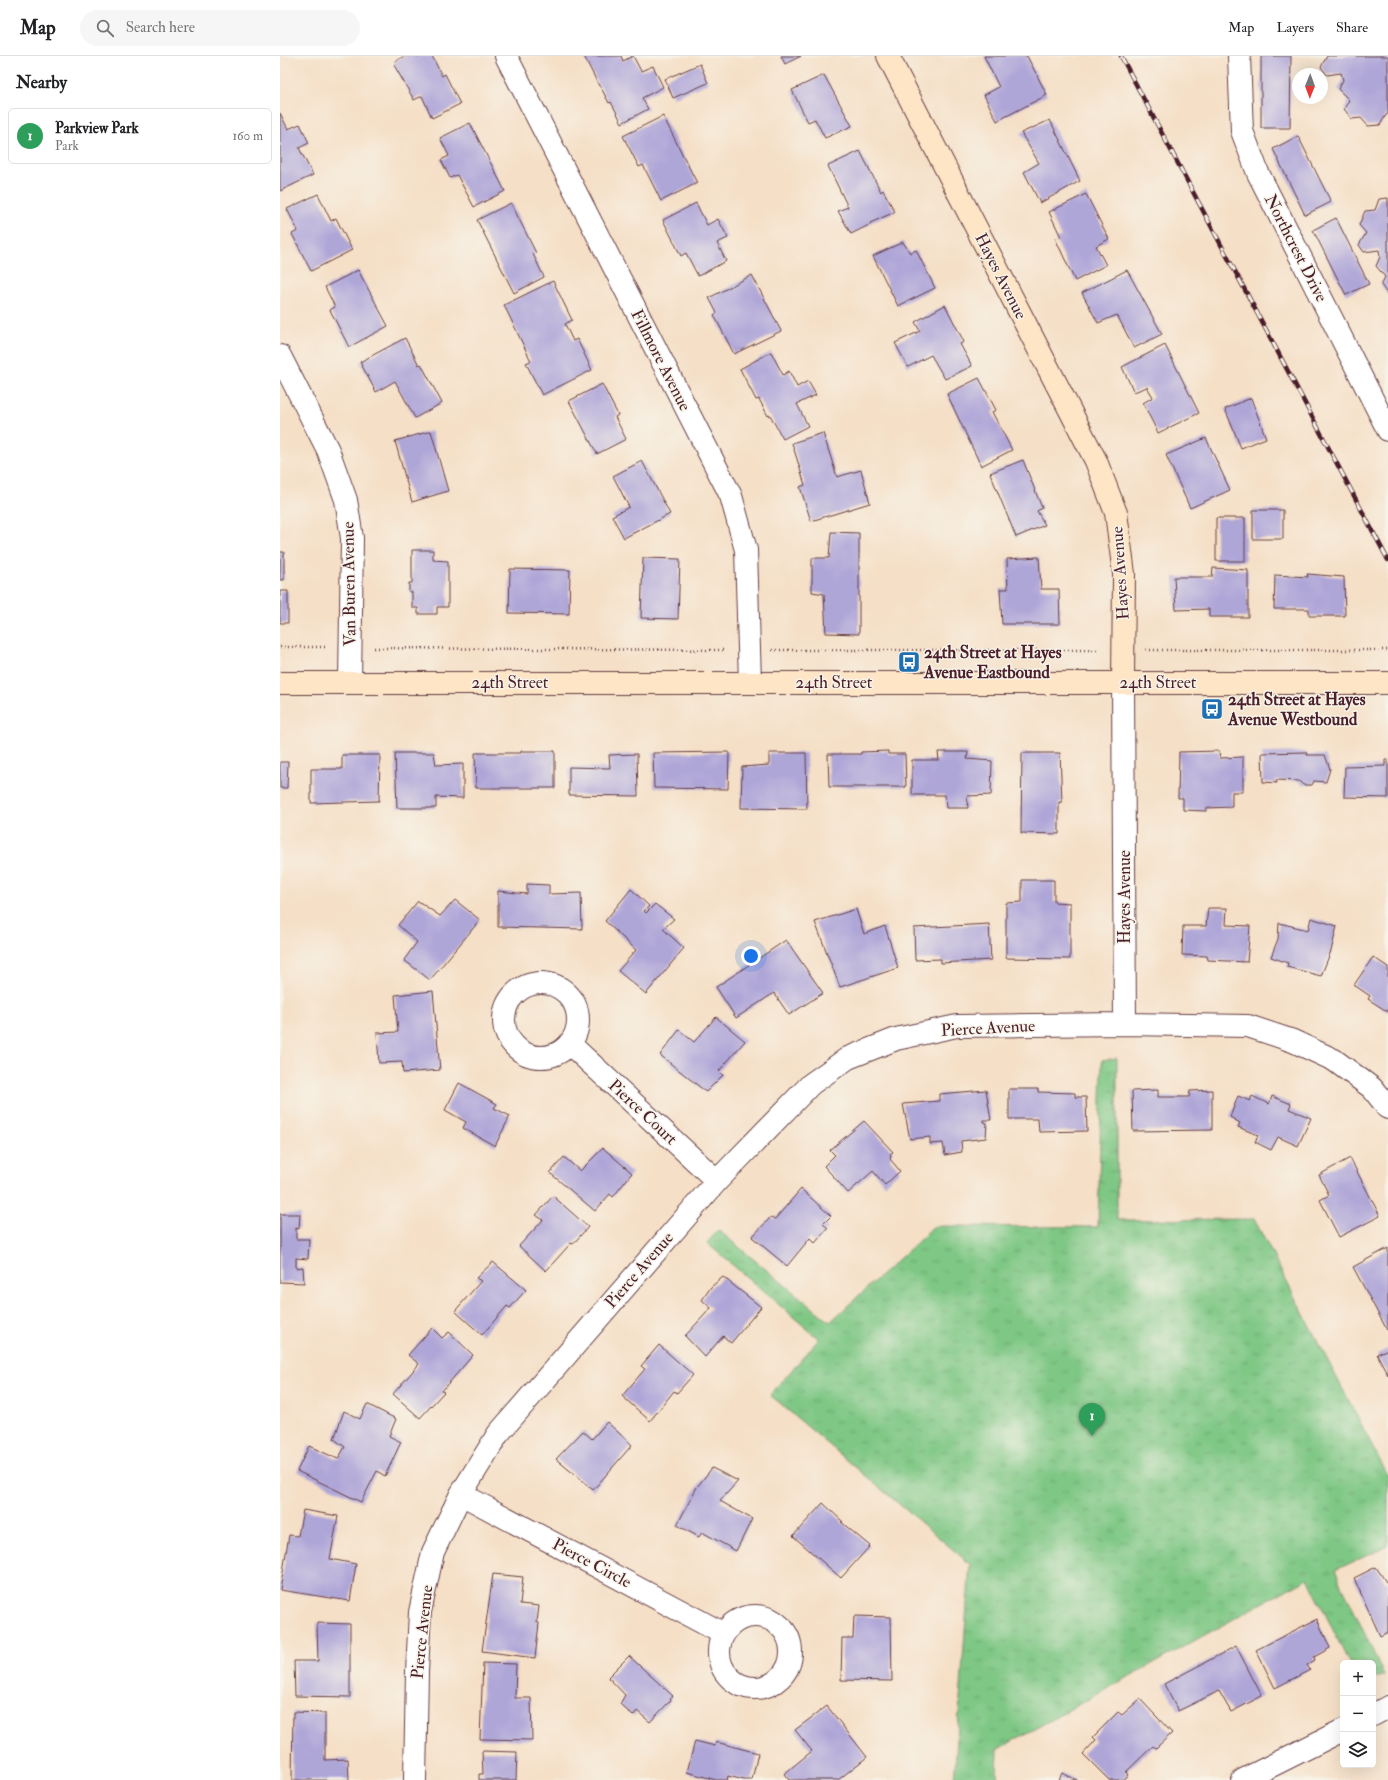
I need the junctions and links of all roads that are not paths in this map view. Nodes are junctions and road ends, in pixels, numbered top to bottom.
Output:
1 (506, 56) edge
2 (888, 56) edge
3 (1239, 56) edge
4 (280, 356) edge
5 (1388, 430) edge
6 (750, 682) junction
7 (1123, 682) junction
8 (1388, 682) edge
9 (280, 683) edge
10 (350, 683) junction
11 (1125, 1024) junction
12 (570, 1044) dead end
13 (1388, 1108) edge
14 (716, 1181) junction
15 (461, 1494) junction
16 (722, 1634) dead end
17 (1388, 1707) edge
18 (1376, 1713) edge
19 (1340, 1732) edge
20 (414, 1780) edge
21 (1243, 1780) edge

1 - 6 street, Fillmore Avenue
2 - 7 main road, Hayes Avenue
3 - 5 street, Northcrest Drive
4 - 10 street, Van Buren Avenue
6 - 7 main road, 24th Street
6 - 10 main road, 24th Street
7 - 8 main road, 24th Street
7 - 11 street, Hayes Avenue
9 - 10 main road, 24th Street
11 - 13 street, Pierce Avenue
11 - 14 street, Pierce Avenue
12 - 14 street, Pierce Court
14 - 15 street, Pierce Avenue
15 - 16 street, Pierce Circle
15 - 20 street, Pierce Avenue
17 - 18 street
19 - 21 street

